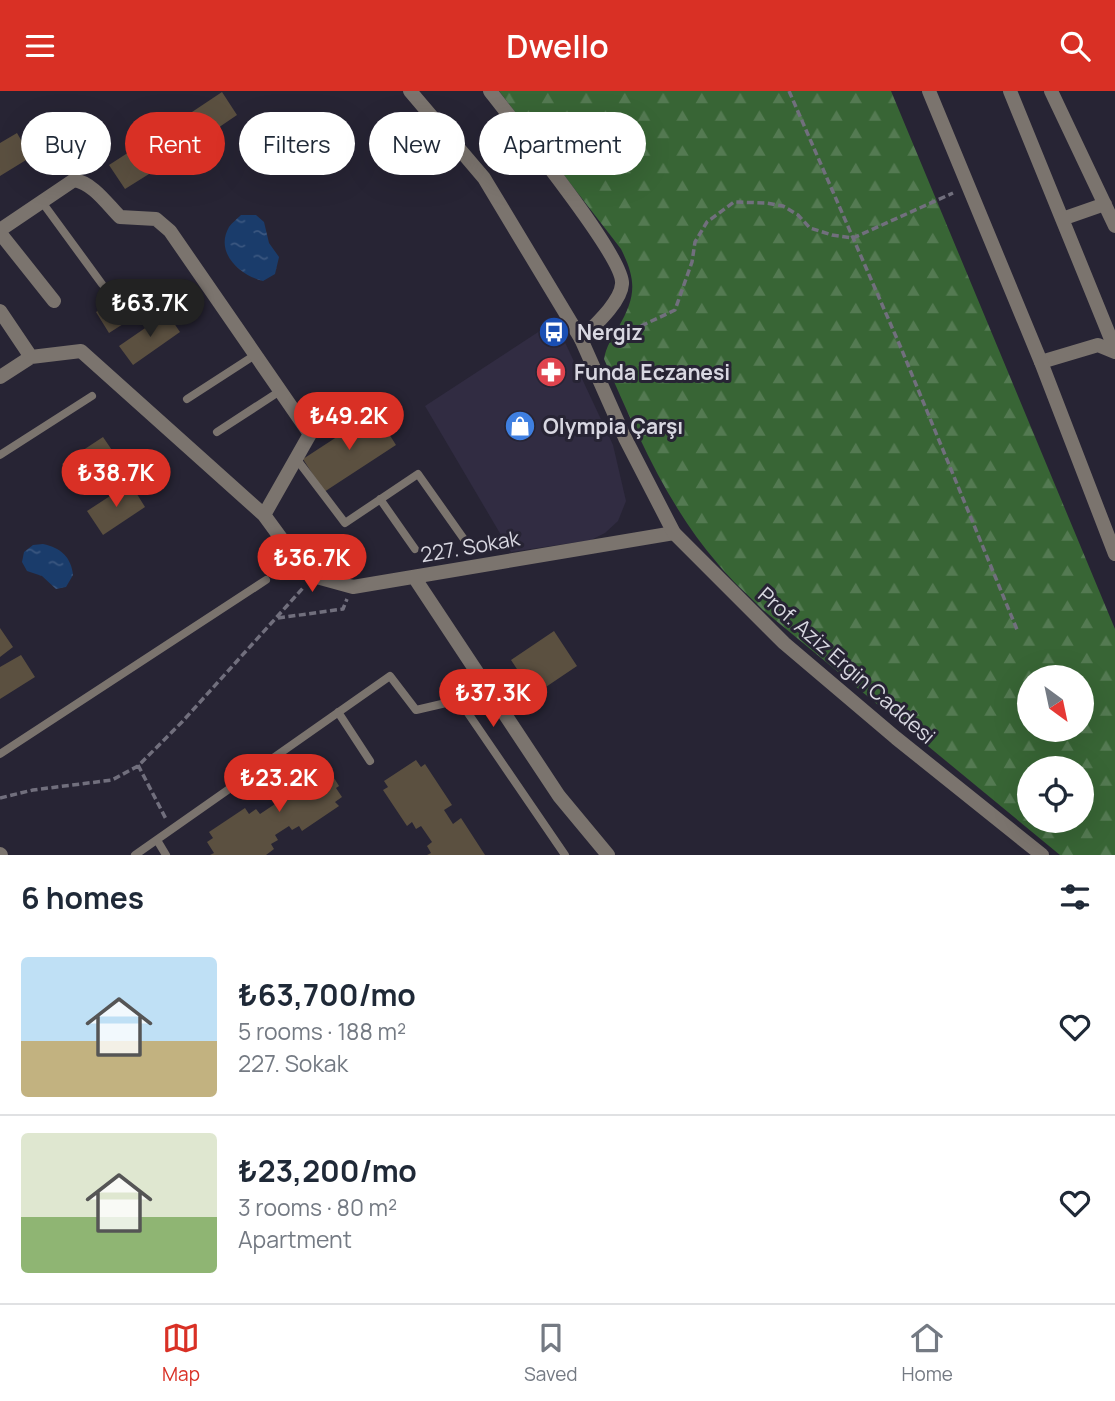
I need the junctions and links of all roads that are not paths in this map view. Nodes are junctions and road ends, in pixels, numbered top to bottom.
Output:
1 (410, 91) edge
2 (489, 91) edge
3 (929, 91) edge
4 (1010, 91) edge
5 (1051, 91) edge
6 (43, 201) junction
7 (1105, 204) junction
8 (1062, 219) junction
9 (1115, 226) edge
10 (0, 231) edge
11 (102, 284) dead end
12 (54, 301) dead end
13 (0, 311) edge
14 (581, 339) junction
15 (1115, 351) edge
16 (255, 355) junction
17 (31, 357) junction
18 (1041, 362) junction
19 (0, 377) edge
20 (280, 391) junction
21 (92, 395) dead end
22 (187, 399) dead end
23 (218, 432) dead end
24 (0, 455) edge
25 (295, 457) junction
26 (380, 499) junction
27 (264, 515) junction
28 (674, 533) junction
29 (466, 542) dead end
30 (415, 549) dead end
31 (1115, 554) edge
32 (414, 577) junction
33 (266, 580) dead end
34 (338, 712) junction
35 (0, 754) edge
36 (370, 761) dead end
37 (156, 840) junction
38 (135, 855) edge
39 (166, 855) edge
40 (565, 855) edge
41 (608, 855) edge
42 (1042, 855) edge

1 - 14 street, Prof. Aziz Ergin Caddesi
2 - 14 street
3 - 18 street
4 - 8 street
5 - 7 street
6 - 10 street
6 - 11 lane
6 - 16 street
7 - 8 street
7 - 9 street
8 - 15 street
10 - 12 street
13 - 17 street
14 - 28 street, Prof. Aziz Ergin Caddesi
15 - 18 street
16 - 20 street
16 - 22 lane
17 - 19 street
17 - 27 street
18 - 31 street
20 - 23 lane
20 - 25 street
21 - 24 lane
25 - 26 lane
25 - 27 street
26 - 29 lane
26 - 30 lane
27 - 32 street, 227. Sokak
28 - 32 street, 227. Sokak
28 - 42 street, Prof. Aziz Ergin Caddesi
32 - 41 street
33 - 35 lane
34 - 36 lane
34 - 37 lane
34 - 40 lane
37 - 38 lane
37 - 39 lane

